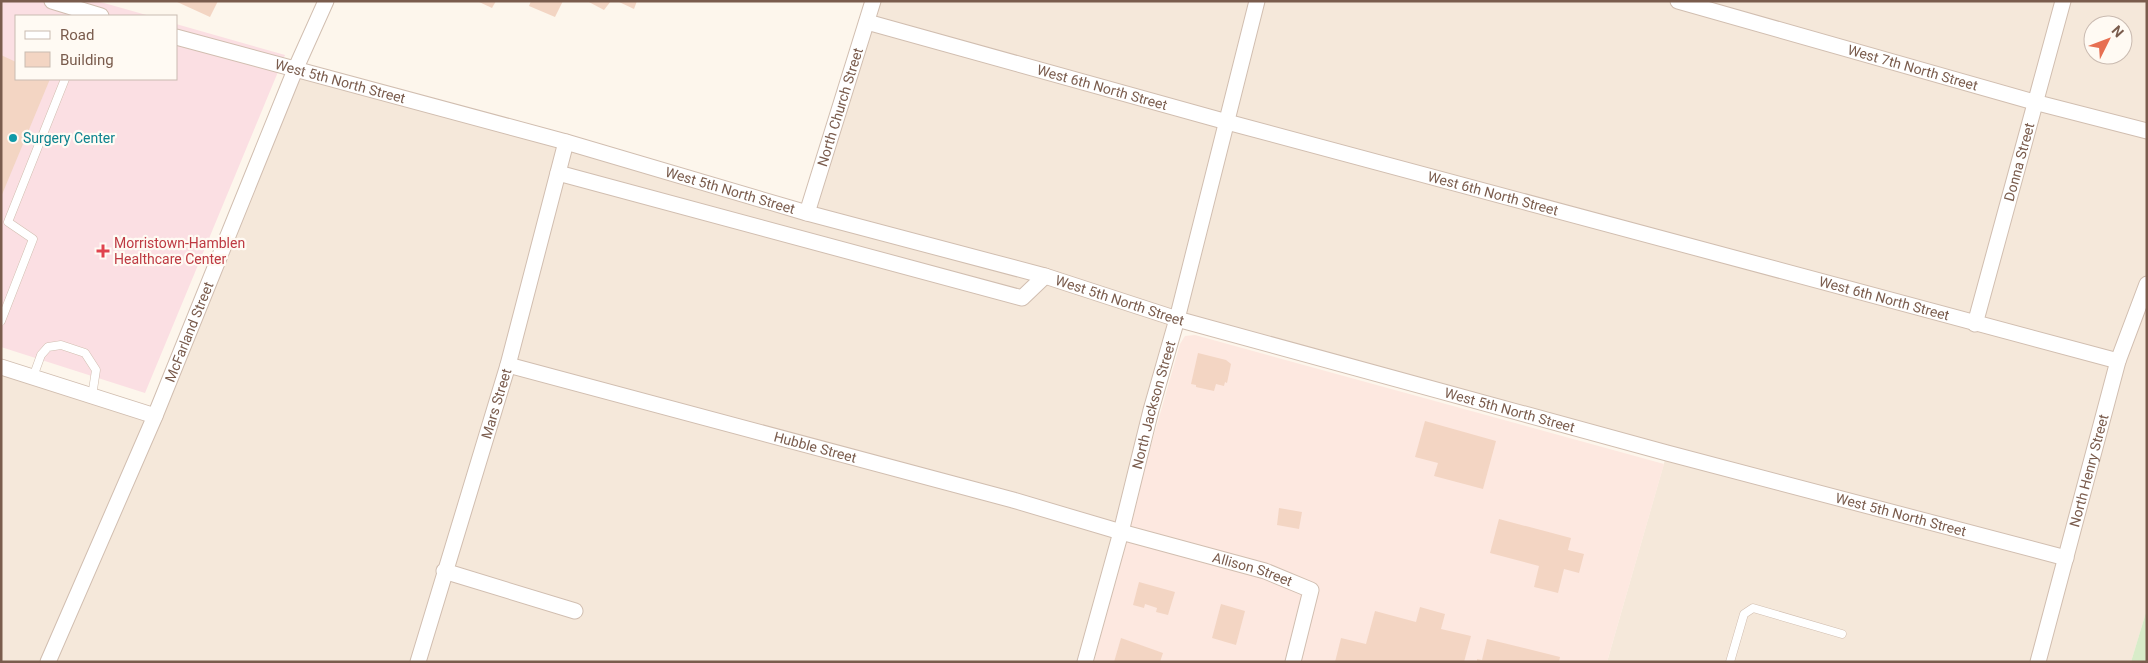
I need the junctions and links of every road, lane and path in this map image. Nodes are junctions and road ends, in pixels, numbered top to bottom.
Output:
1 (52, 1) edge
2 (326, 1) edge
3 (873, 1) edge
4 (1257, 1) edge
5 (1678, 1) edge
6 (2063, 1) edge
7 (95, 15) edge
8 (867, 22) junction
9 (178, 38) edge
10 (296, 70) junction
11 (65, 80) edge
12 (2034, 102) junction
13 (1227, 122) junction
14 (2147, 131) edge
15 (566, 142) junction
16 (558, 173) junction
17 (807, 213) junction
18 (1045, 276) junction
19 (2147, 284) edge
20 (1177, 320) junction
21 (1, 321) edge
22 (1975, 324) junction
23 (2118, 361) junction
24 (508, 365) junction
25 (1, 367) edge
26 (33, 377) junction
27 (92, 396) junction
28 (155, 416) junction
29 (1121, 532) junction
30 (2066, 558) junction
31 (444, 570) junction
32 (575, 612) dead end
33 (1842, 634) dead end
34 (48, 662) edge
35 (418, 662) edge
36 (1085, 662) edge
37 (1293, 662) edge
38 (1730, 662) edge
39 (2038, 662) edge

1 - 7 street
2 - 10 street, McFarland Street
3 - 8 street, North Church Street
4 - 13 street, North Jackson Street
5 - 12 street, West 7th North Street
6 - 12 street, Donna Street
8 - 13 street, West 6th North Street
8 - 17 street, North Church Street
9 - 10 street, West 5th North Street
10 - 15 street, West 5th North Street
10 - 28 street, McFarland Street
11 - 21 lane
12 - 14 street, West 7th North Street
12 - 22 street, Donna Street
13 - 20 street, North Jackson Street
13 - 22 street, West 6th North Street
15 - 16 street, Mars Street
15 - 17 street, West 5th North Street
16 - 18 street
16 - 24 street, Mars Street
17 - 18 street, West 5th North Street
18 - 20 street, West 5th North Street
19 - 23 street, North Henry Street
20 - 29 street, North Jackson Street
20 - 30 street, West 5th North Street
22 - 23 street, West 6th North Street
23 - 30 street, North Henry Street
24 - 29 street, Hubble Street
24 - 31 street, Mars Street
25 - 26 street
26 - 27 street
26 - 27 lane
27 - 28 street
28 - 34 street, McFarland Street
29 - 36 street, North Jackson Street
29 - 37 street, Allison Street
30 - 39 street, North Henry Street
31 - 32 street
31 - 35 street, Mars Street
33 - 38 lane

